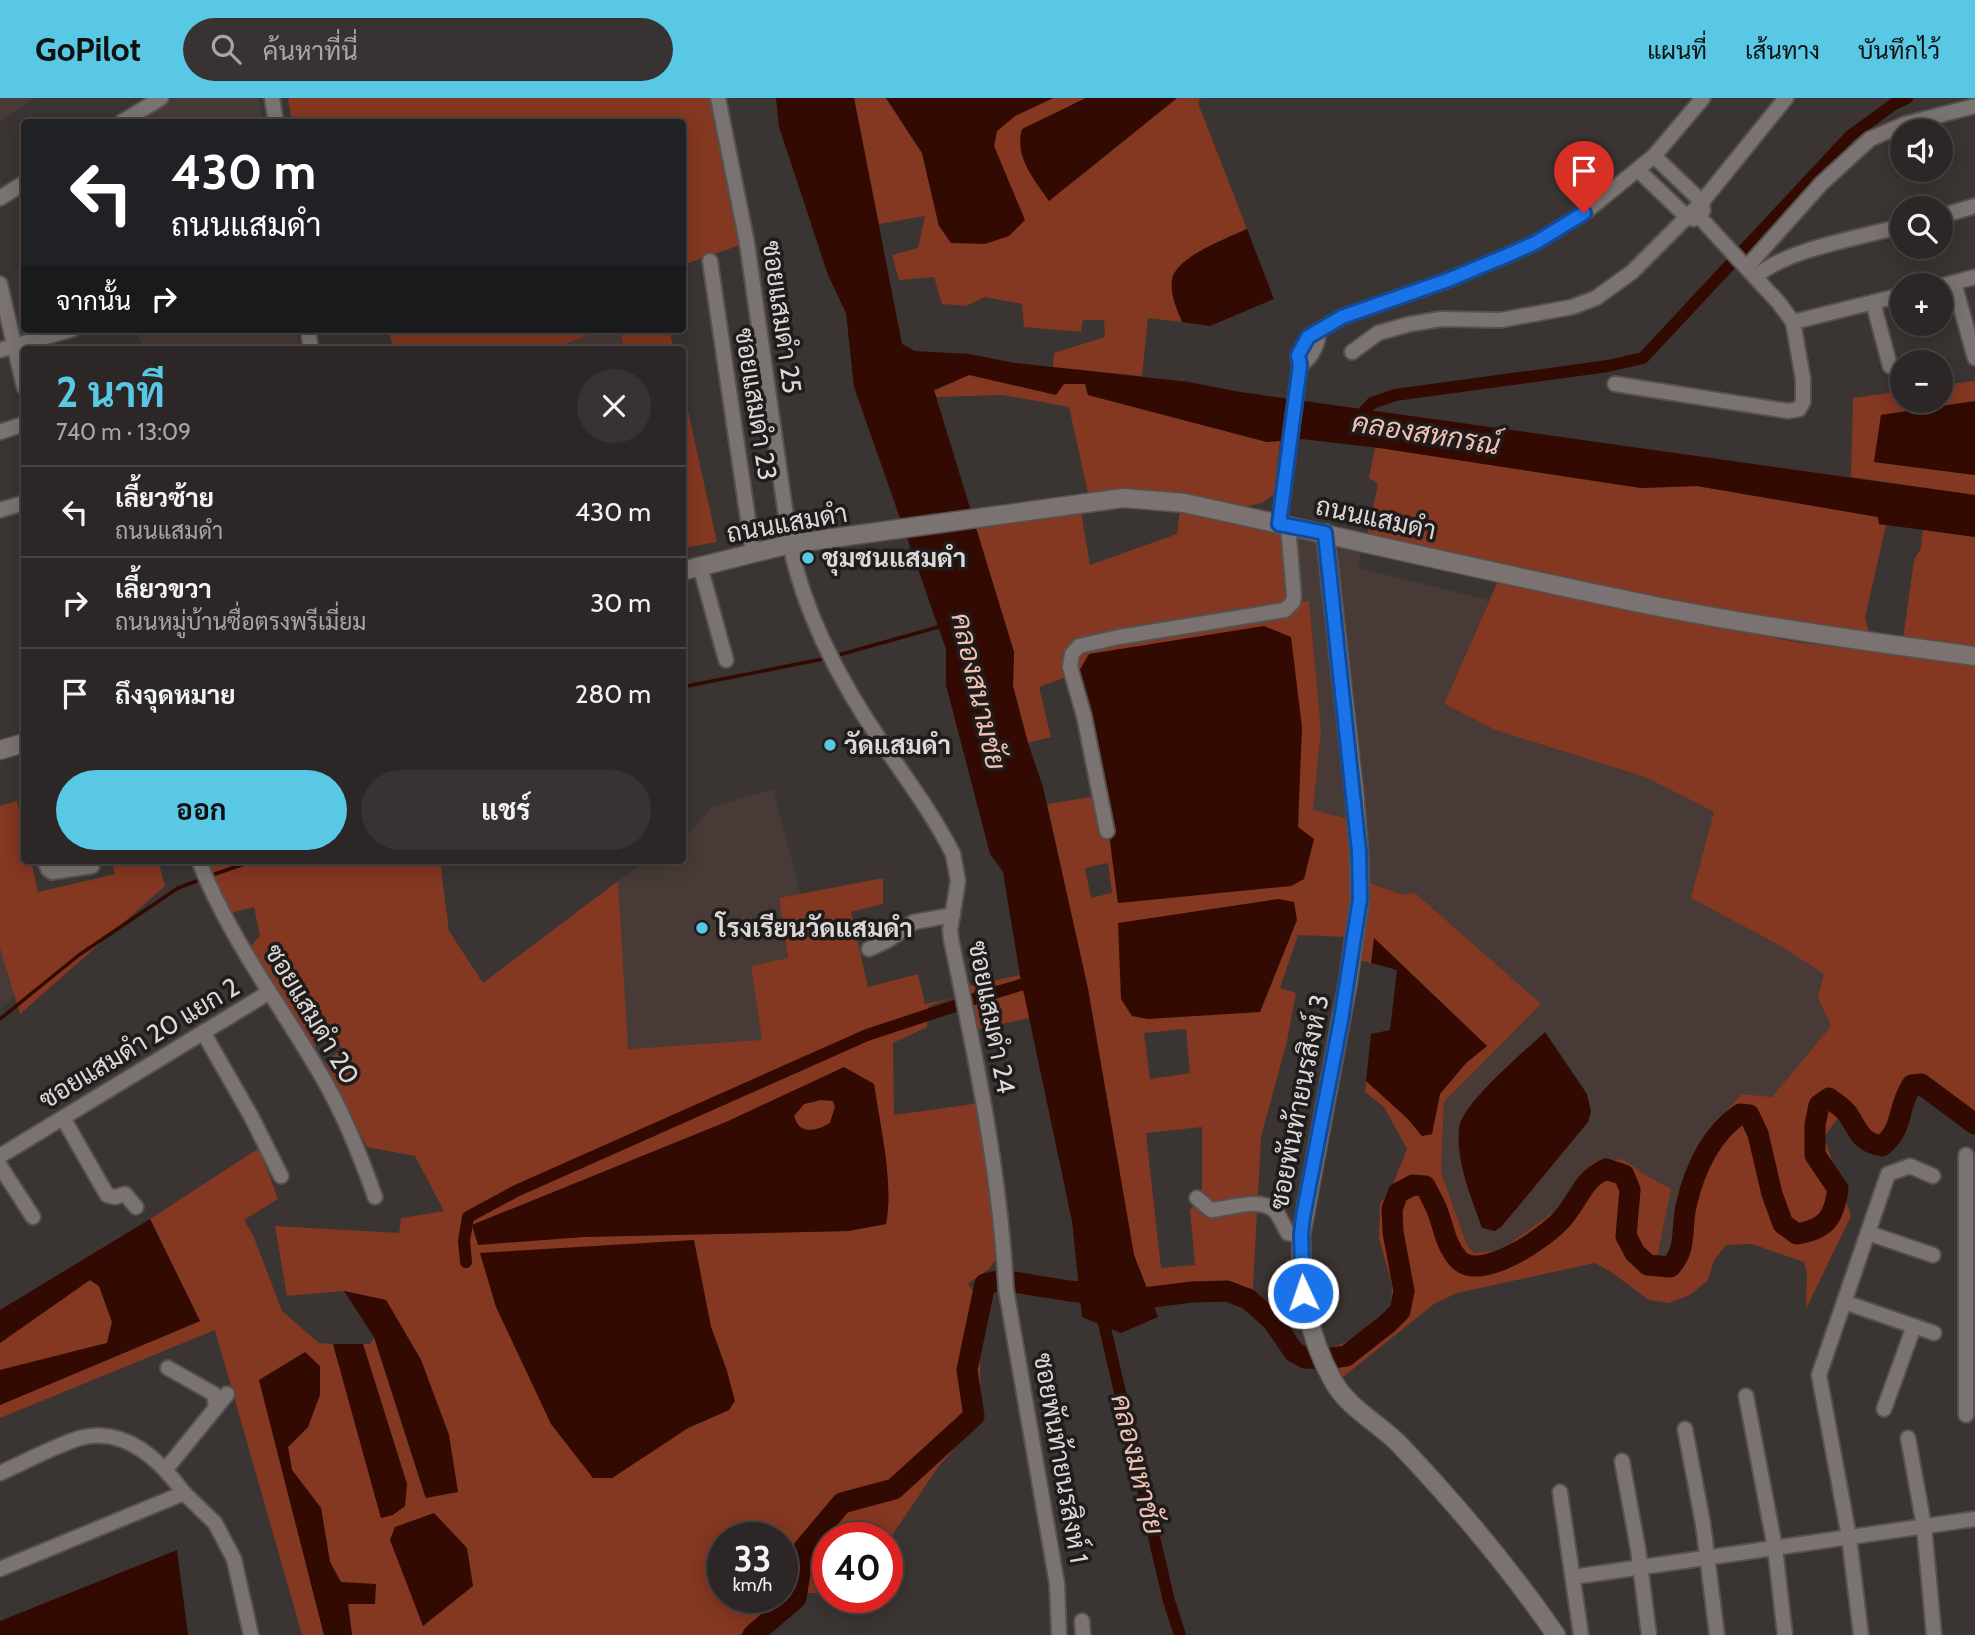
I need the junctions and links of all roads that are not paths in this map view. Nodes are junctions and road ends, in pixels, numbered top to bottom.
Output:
1 (161, 98) edge
2 (272, 98) edge
3 (718, 98) edge
4 (1703, 98) edge
5 (1786, 98) edge
6 (1975, 106) edge
7 (127, 119) edge
8 (276, 119) edge
9 (1654, 156) junction
10 (1638, 170) junction
11 (21, 185) edge
12 (0, 198) edge
13 (1702, 202) junction
14 (1975, 206) edge
15 (1953, 212) edge
16 (1687, 218) junction
17 (1705, 223) junction
18 (1890, 229) edge
19 (1766, 245) junction
20 (709, 261) dead end
21 (1778, 261) junction
22 (1749, 270) junction
23 (1975, 277) edge
24 (1953, 283) edge
25 (0, 284) edge
26 (1890, 298) edge
27 (1953, 298) edge
28 (1873, 302) junction
29 (1793, 323) junction
30 (59, 333) edge
31 (7, 348) edge
32 (1352, 352) dead end
33 (1975, 358) edge
34 (1890, 366) dead end
35 (21, 380) edge
36 (1615, 384) dead end
37 (21, 425) edge
38 (0, 432) edge
39 (21, 504) edge
40 (0, 510) edge
41 (1284, 525) junction
42 (1325, 533) junction
43 (790, 544) junction
44 (753, 553) junction
45 (691, 568) edge
46 (1975, 656) edge
47 (726, 660) dead end
48 (21, 746) edge
49 (0, 750) edge
50 (1107, 831) dead end
51 (46, 864) edge
52 (92, 866) dead end
53 (203, 870) edge
54 (953, 915) junction
55 (869, 949) dead end
56 (268, 993) junction
57 (203, 1032) junction
58 (64, 1118) junction
59 (1966, 1155) dead end
60 (0, 1156) edge
61 (0, 1166) edge
62 (281, 1176) dead end
63 (1933, 1176) dead end
64 (375, 1197) dead end
65 (1197, 1198) dead end
66 (136, 1207) dead end
67 (33, 1217) dead end
68 (1868, 1233) junction
69 (1301, 1235) junction
70 (1933, 1255) dead end
71 (1006, 1289) joint
72 (1844, 1302) junction
73 (1914, 1326) junction
74 (1971, 1329) edge
75 (1934, 1333) dead end
76 (168, 1368) dead end
77 (227, 1394) dead end
78 (1746, 1396) dead end
79 (216, 1407) junction
80 (1884, 1409) dead end
81 (1966, 1415) dead end
82 (1685, 1429) dead end
83 (1908, 1438) dead end
84 (1622, 1461) dead end
85 (166, 1469) junction
86 (0, 1473) edge
87 (1560, 1492) dead end
88 (184, 1493) junction
89 (1975, 1519) edge
90 (1924, 1526) junction
91 (1849, 1537) junction
92 (1775, 1548) junction
93 (1707, 1558) junction
94 (1641, 1567) junction
95 (0, 1569) edge
96 (1573, 1577) junction
97 (251, 1635) edge
98 (1059, 1635) edge
99 (1556, 1635) edge
100 (1581, 1635) edge
101 (1649, 1635) edge
102 (1717, 1635) edge
103 (1785, 1635) edge
104 (1861, 1635) edge
105 (1934, 1635) edge

1 - 7 street
2 - 8 street
3 - 43 street, ซอยแสมดำ 25
4 - 9 street
5 - 13 street
6 - 19 street
9 - 10 street
9 - 13 street
10 - 16 street
10 - 41 street
11 - 12 street
13 - 16 street
13 - 17 street
14 - 15 street
16 - 17 street
16 - 32 street
17 - 22 street
18 - 21 street
19 - 21 street
19 - 22 street
20 - 44 street, ซอยแสมดำ 23
21 - 22 street
22 - 29 street
23 - 24 street
25 - 31 street
26 - 28 street
27 - 33 street
28 - 29 street
28 - 34 street
29 - 36 street
30 - 31 street
31 - 35 street
37 - 38 street
39 - 40 street
41 - 42 street, ถนนแสมดำ
41 - 43 street, ถนนแสมดำ
41 - 50 street
42 - 46 street, ถนนแสมดำ
42 - 69 street, ซอยพันท้ายนรสิงห์ 3
43 - 44 street, ถนนแสมดำ
43 - 54 street, ซอยแสมดำ 24
44 - 45 street, ถนนแสมดำ
45 - 47 street
48 - 49 street
51 - 52 street
53 - 56 street, ซอยแสมดำ 20
54 - 55 street
54 - 71 street, ซอยแสมดำ 24
56 - 57 street, ซอยแสมดำ 20 แยก 2
56 - 64 street, ซอยแสมดำ 20
57 - 58 street, ซอยแสมดำ 20 แยก 2
57 - 62 street
58 - 60 street, ซอยแสมดำ 20 แยก 2
58 - 66 street
59 - 74 street
61 - 67 street
63 - 68 street
65 - 69 street
68 - 70 street
68 - 72 street
69 - 99 street, ซอยพันท้ายนรสิงห์ 3
71 - 98 street, ซอยพันท้ายนรสิงห์ 1
72 - 73 street
72 - 91 street
73 - 75 street
73 - 80 street
74 - 81 street
76 - 79 street
77 - 79 street
78 - 92 street
79 - 85 street
82 - 93 street
83 - 90 street
84 - 94 street
85 - 86 street
85 - 88 street
87 - 96 street
88 - 95 street
88 - 97 street
89 - 90 street
90 - 91 street
90 - 105 street
91 - 92 street
91 - 104 street
92 - 93 street
92 - 103 street
93 - 94 street
93 - 102 street
94 - 96 street
94 - 101 street
96 - 100 street

